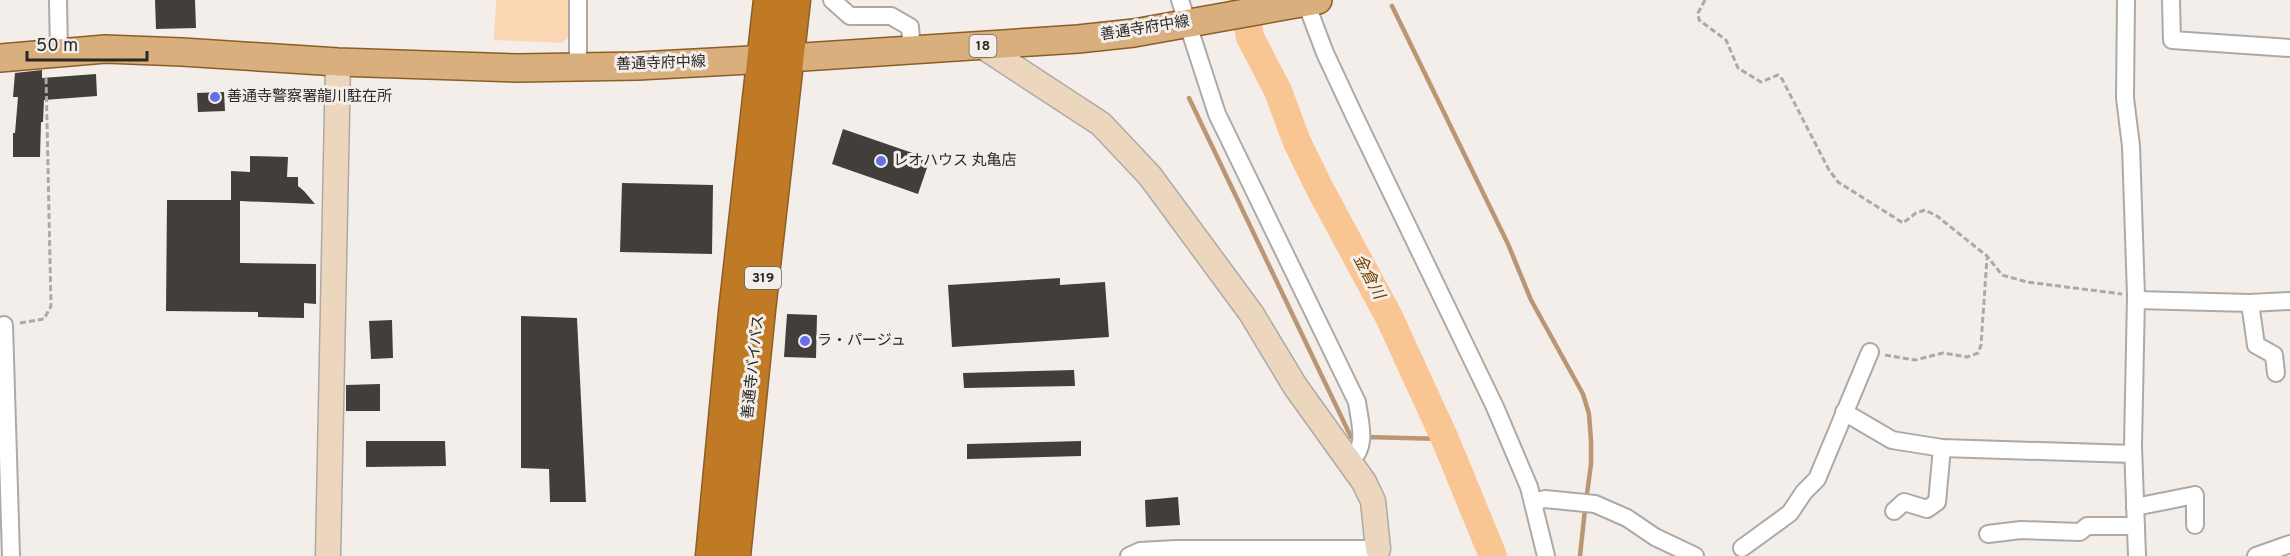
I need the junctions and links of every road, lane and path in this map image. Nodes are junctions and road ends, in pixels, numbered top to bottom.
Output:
1 (58, 0) edge
2 (578, 0) edge
3 (770, 0) edge
4 (795, 0) edge
5 (832, 0) edge
6 (1705, 0) edge
7 (2126, 0) edge
8 (2171, 0) edge
9 (1305, 2) edge
10 (1190, 14) edge
11 (982, 46) junction
12 (2290, 48) edge
13 (912, 50) junction
14 (52, 53) junction
15 (0, 58) edge
16 (775, 59) junction
17 (338, 62) junction
18 (578, 67) junction
19 (1987, 256) junction
20 (2136, 298) junction
21 (2290, 301) edge
22 (2250, 303) junction
23 (4, 325) joint
24 (1870, 352) joint
25 (2276, 373) dead end
26 (1844, 412) junction
27 (1358, 447) junction
28 (1942, 448) junction
29 (2133, 454) junction
30 (1533, 502) junction
31 (2135, 507) junction
32 (1894, 511) dead end
33 (2195, 525) dead end
34 (2136, 526) junction
35 (1988, 534) dead end
36 (2290, 544) edge
37 (1742, 548) dead end
38 (1379, 552) edge
39 (1294, 553) edge
40 (1136, 554) edge
41 (11, 556) edge
42 (328, 556) edge
43 (711, 556) edge
44 (735, 556) edge
45 (1546, 556) edge
46 (1695, 556) edge
47 (2137, 556) edge
48 (2256, 556) edge

1 - 14 street
2 - 18 street
3 - 16 highway, 善通寺バイパス / 319
4 - 16 highway, 善通寺バイパス / 319
5 - 13 street
6 - 19 path
7 - 20 street
8 - 12 street
9 - 10 main road, 善通寺府中線 / 18
9 - 30 street
10 - 11 main road, 善通寺府中線 / 18
10 - 27 street
11 - 13 main road, 善通寺府中線 / 18
11 - 27 street
13 - 16 main road, 善通寺府中線 / 18
14 - 15 main road, 善通寺府中線 / 18
14 - 17 main road, 善通寺府中線 / 18
14 - 23 path
16 - 18 main road, 善通寺府中線 / 18
16 - 43 highway, 善通寺バイパス / 319
16 - 44 highway, 善通寺バイパス / 319
17 - 18 main road, 善通寺府中線 / 18
17 - 42 street
19 - 20 path
19 - 24 path
20 - 22 street
20 - 29 street
21 - 22 street
22 - 25 street
23 - 41 street
24 - 26 street
26 - 28 street
26 - 37 street
27 - 38 street
28 - 29 street
28 - 32 street
29 - 31 street
30 - 45 street
30 - 46 street
31 - 33 street
31 - 34 street
34 - 35 street
34 - 47 street
36 - 48 street
38 - 39 street
39 - 40 street

